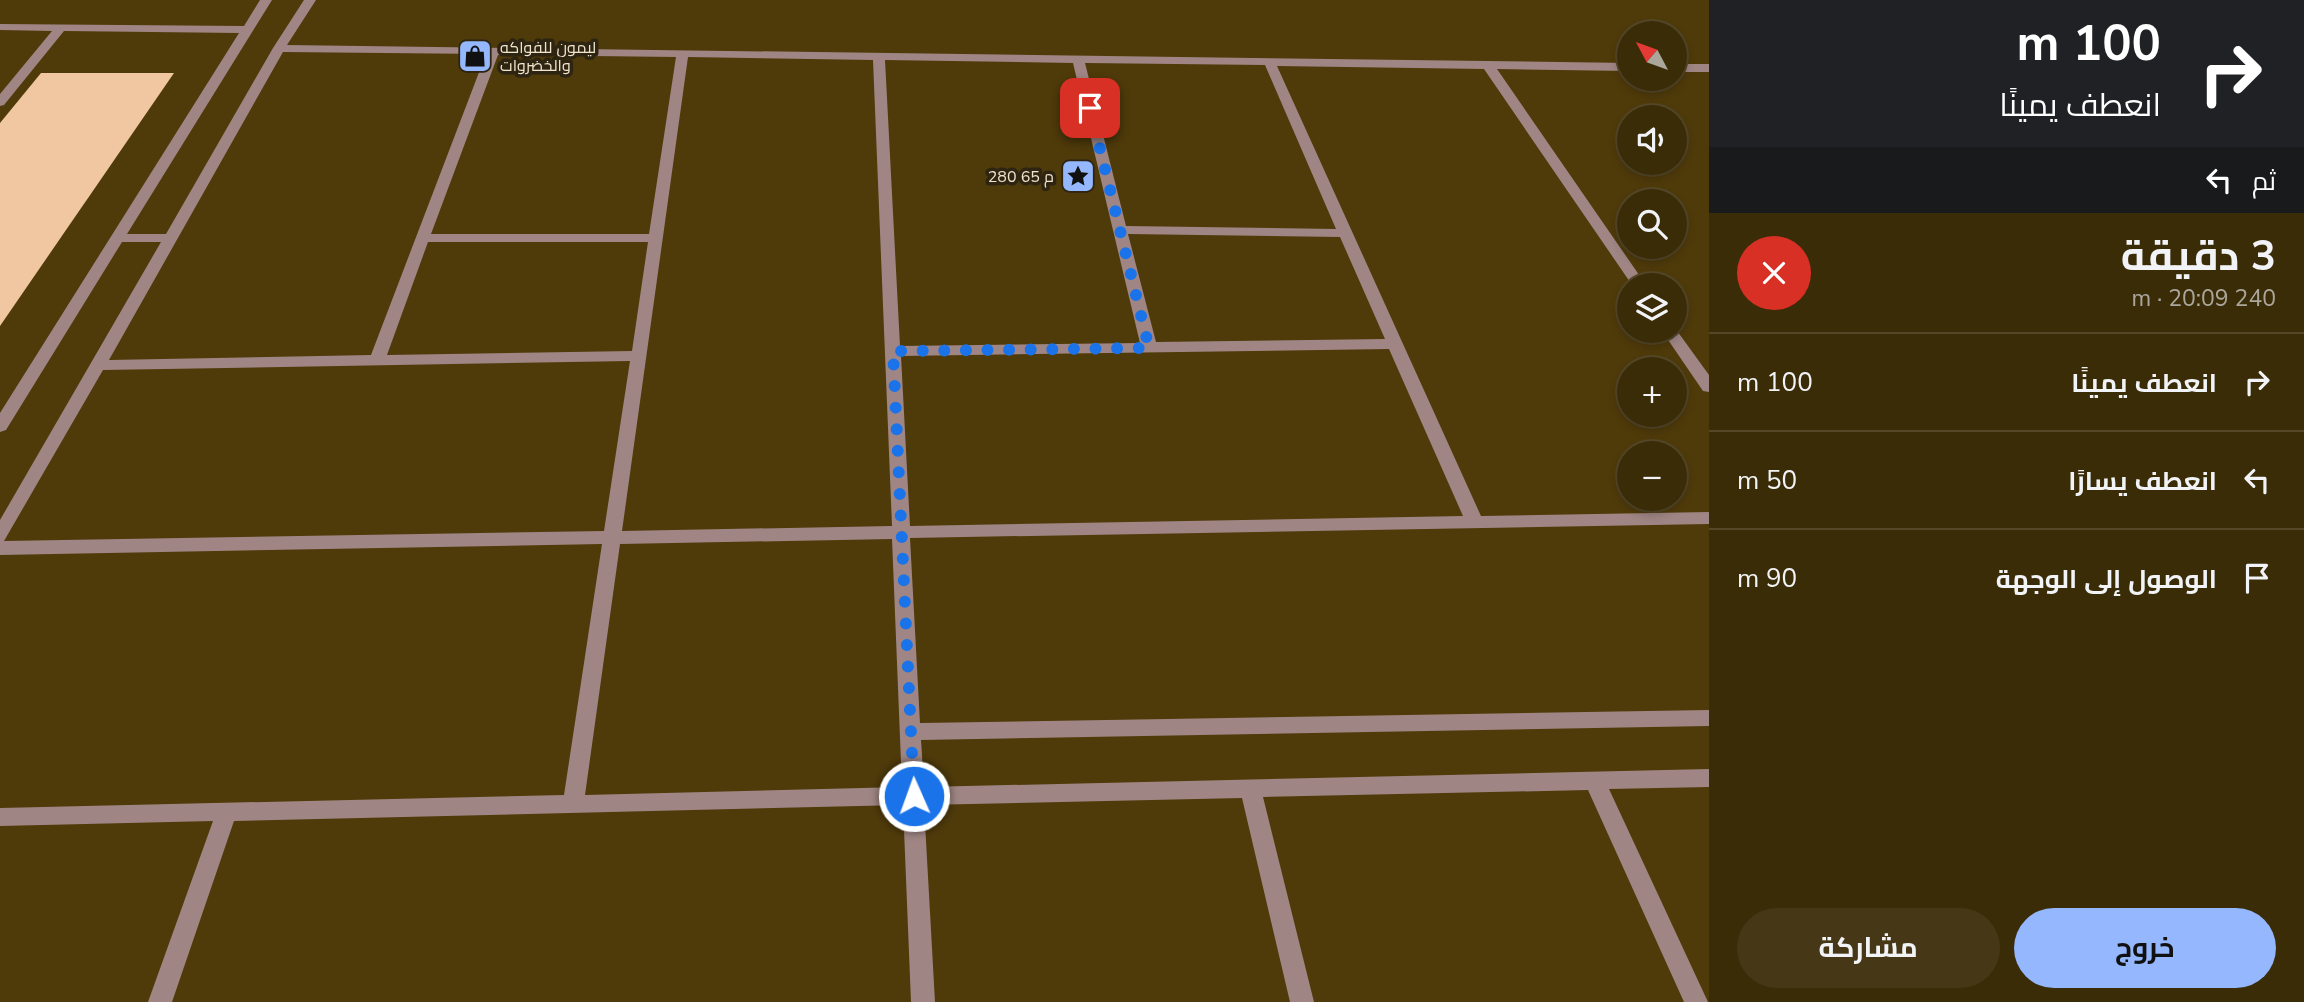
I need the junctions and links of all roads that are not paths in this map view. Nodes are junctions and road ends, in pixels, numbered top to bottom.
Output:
1 (266, 0) edge
2 (310, 0) edge
3 (0, 27) edge
4 (61, 28) junction
5 (248, 30) junction
6 (279, 48) junction
7 (493, 51) junction
8 (683, 53) junction
9 (879, 56) junction
10 (1078, 59) junction
11 (1269, 62) junction
12 (1488, 65) junction
13 (1617, 67) edge
14 (1687, 68) edge
15 (1709, 68) edge
16 (0, 102) edge
17 (1120, 230) junction
18 (1346, 233) junction
19 (117, 238) junction
20 (423, 238) junction
21 (170, 239) junction
22 (656, 239) junction
23 (1631, 273) edge
24 (1679, 343) edge
25 (1395, 344) junction
26 (1149, 348) junction
27 (893, 351) junction
28 (638, 356) junction
29 (377, 360) junction
30 (98, 365) junction
31 (1709, 387) edge
32 (1, 422) edge
33 (1709, 518) edge
34 (1475, 523) junction
35 (902, 532) junction
36 (0, 536) edge
37 (612, 538) junction
38 (0, 548) edge
39 (1709, 718) edge
40 (911, 732) junction
41 (1709, 778) edge
42 (1595, 781) junction
43 (1250, 789) junction
44 (914, 796) junction
45 (573, 804) junction
46 (227, 811) junction
47 (0, 817) edge
48 (160, 1002) edge
49 (923, 1002) edge
50 (1302, 1002) edge
51 (1696, 1002) edge

1 - 5 street
2 - 6 street
3 - 4 street
4 - 5 street
4 - 16 street
5 - 19 street
6 - 7 street
6 - 21 street
7 - 8 street
7 - 20 street
8 - 9 street
8 - 22 street
9 - 10 street
9 - 27 street
10 - 11 street
10 - 17 street
11 - 12 street
11 - 18 street
12 - 13 street
12 - 23 street
14 - 15 street
17 - 18 street
17 - 26 street
18 - 25 street
19 - 21 street
19 - 32 street
20 - 22 street
20 - 29 street
21 - 30 street
22 - 28 street
24 - 31 street
25 - 26 street
25 - 34 street
26 - 27 street
27 - 35 street
28 - 29 street
28 - 37 street
29 - 30 street
30 - 36 street
33 - 34 street
34 - 35 street
35 - 37 street
35 - 40 street
37 - 38 street
37 - 45 street
39 - 40 street
40 - 44 street
41 - 42 street
42 - 43 street
42 - 51 street
43 - 44 street
43 - 50 street
44 - 45 street
44 - 49 street
45 - 46 street
46 - 47 street
46 - 48 street

